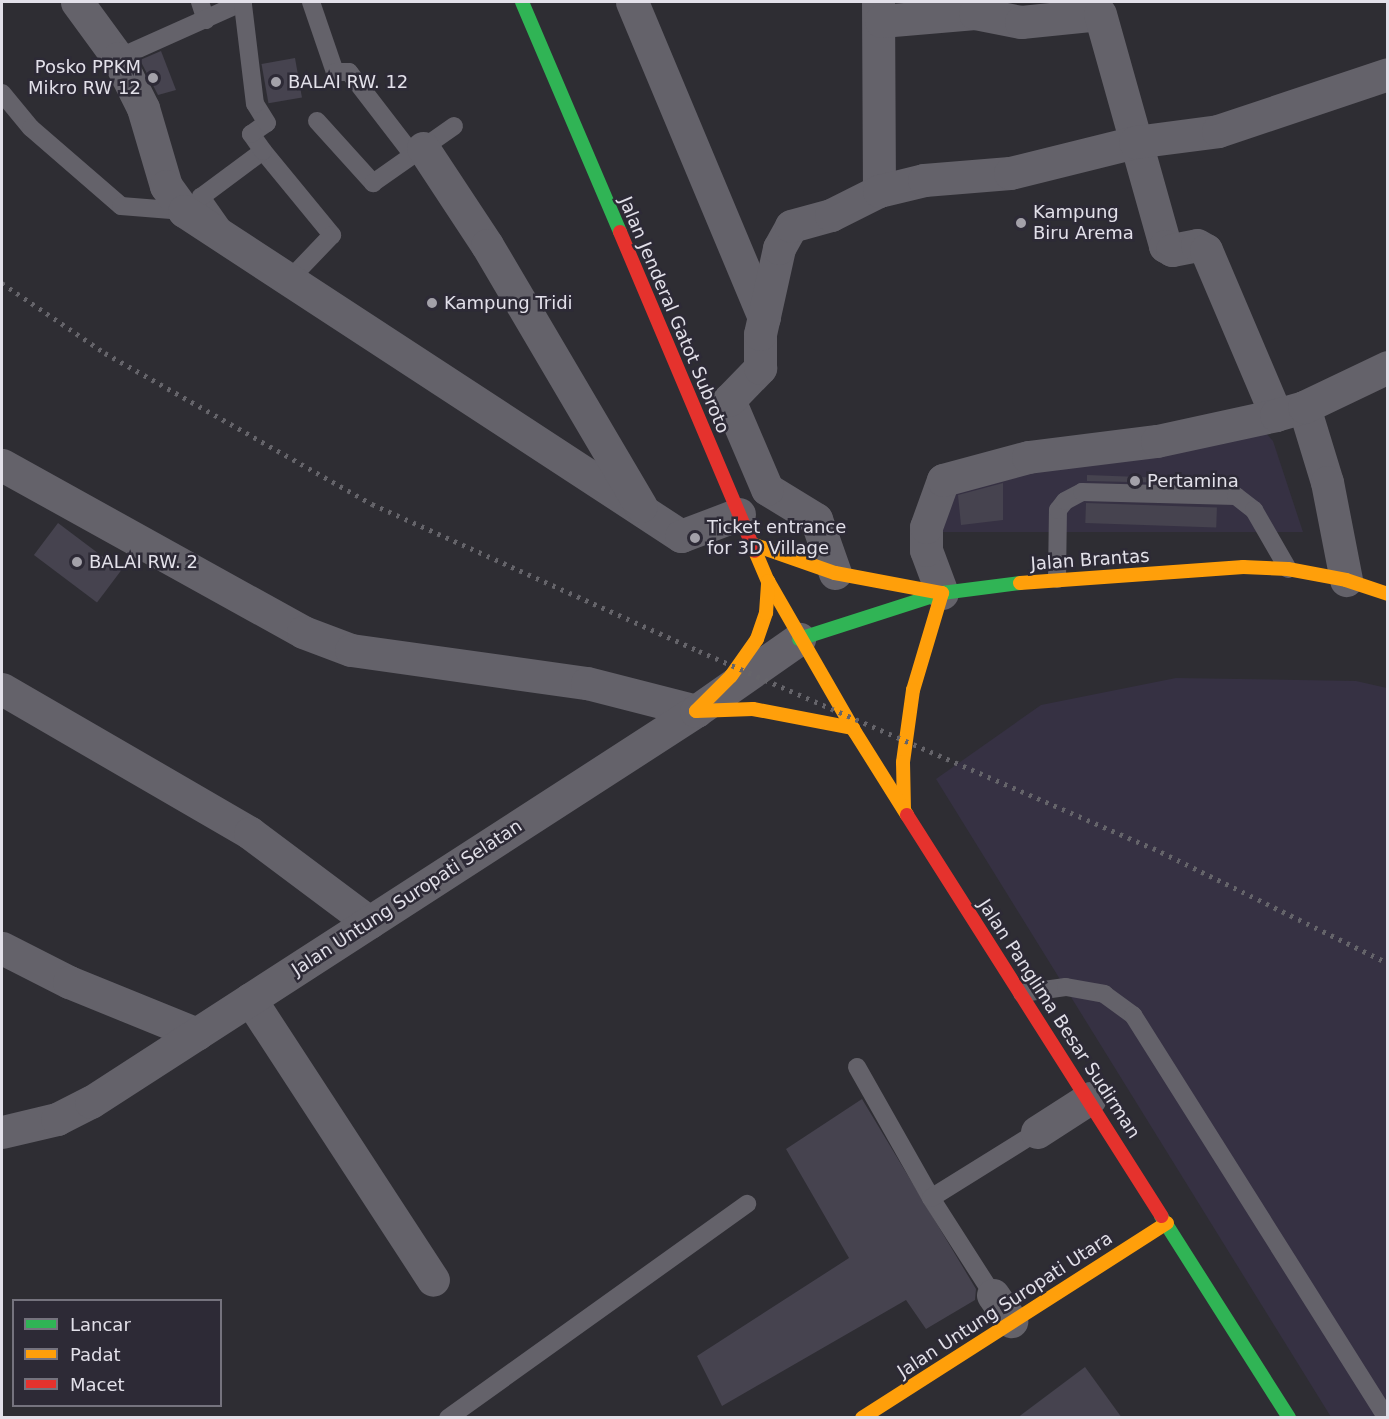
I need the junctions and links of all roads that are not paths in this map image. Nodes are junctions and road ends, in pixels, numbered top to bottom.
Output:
1 (77, 2) edge
2 (200, 2) edge
3 (311, 2) edge
4 (522, 2) edge
5 (632, 2) edge
6 (243, 3) edge
7 (880, 11) edge
8 (206, 20) junction
9 (118, 58) junction
10 (1388, 74) edge
11 (2, 93) edge
12 (317, 120) dead end
13 (454, 126) dead end
14 (1135, 142) junction
15 (263, 150) junction
16 (418, 151) junction
17 (879, 190) junction
18 (184, 211) junction
19 (234, 243) junction
20 (290, 280) junction
21 (764, 318) junction
22 (1388, 367) edge
23 (1290, 411) junction
24 (2, 465) edge
25 (645, 513) junction
26 (739, 514) junction
27 (752, 544) junction
28 (1288, 569) junction
29 (835, 573) junction
30 (1056, 579) junction
31 (1346, 580) junction
32 (768, 581) junction
33 (942, 592) junction
34 (1388, 594) edge
35 (799, 639) junction
36 (2, 689) edge
37 (696, 711) junction
38 (853, 729) junction
39 (904, 811) junction
40 (369, 922) junction
41 (2, 948) edge
42 (1022, 993) junction
43 (250, 999) junction
44 (197, 1034) junction
45 (856, 1067) dead end
46 (1090, 1098) junction
47 (2, 1132) edge
48 (1037, 1132) joint
49 (931, 1198) junction
50 (747, 1204) dead end
51 (1167, 1222) junction
52 (432, 1280) dead end
53 (1002, 1308) junction
54 (448, 1418) edge
55 (862, 1418) edge
56 (1289, 1418) edge
57 (1388, 1418) edge

1 - 9 street
2 - 8 lane
3 - 16 lane
4 - 26 main road, Jalan Jenderal Gatot Subroto
5 - 21 street
6 - 8 lane
6 - 15 lane
7 - 14 street
7 - 17 street
8 - 9 lane
9 - 18 street
10 - 14 street
11 - 18 lane
12 - 16 lane
13 - 16 lane
14 - 17 street
14 - 23 street
15 - 19 lane
15 - 20 lane
16 - 25 street
17 - 21 street
18 - 19 street
19 - 20 street
20 - 25 street
21 - 29 street
22 - 23 street
23 - 31 street
23 - 33 street
24 - 37 street
25 - 26 street
26 - 27 main road, Jalan Jenderal Gatot Subroto
27 - 29 main road
27 - 32 main road, Jalan Jenderal Gatot Subroto
28 - 30 main road, Jalan Brantas
28 - 30 lane
28 - 31 main road, Jalan Brantas
29 - 33 main road
30 - 33 main road, Jalan Brantas
31 - 34 main road, Jalan Brantas
32 - 35 main road, Jalan Jenderal Gatot Subroto
32 - 37 main road
33 - 35 main road, Jalan Brantas
33 - 39 main road
35 - 37 street, Jalan Untung Suropati Selatan
35 - 38 main road, Jalan Panglima Besar Sudirman
36 - 40 street
37 - 38 main road
37 - 40 street, Jalan Untung Suropati Selatan
38 - 39 main road, Jalan Panglima Besar Sudirman
39 - 42 main road, Jalan Panglima Besar Sudirman
40 - 43 street, Jalan Untung Suropati Selatan
41 - 44 street
42 - 46 main road, Jalan Panglima Besar Sudirman
42 - 57 lane
43 - 44 street, Jalan Untung Suropati Selatan
43 - 52 street
44 - 47 street, Jalan Untung Suropati Selatan
45 - 49 lane
46 - 48 street
46 - 51 main road, Jalan Panglima Besar Sudirman
48 - 49 lane
49 - 53 lane
50 - 54 lane
51 - 53 main road, Jalan Untung Suropati Utara
51 - 56 main road, Jalan Panglima Besar Sudirman
53 - 55 main road, Jalan Untung Suropati Utara

